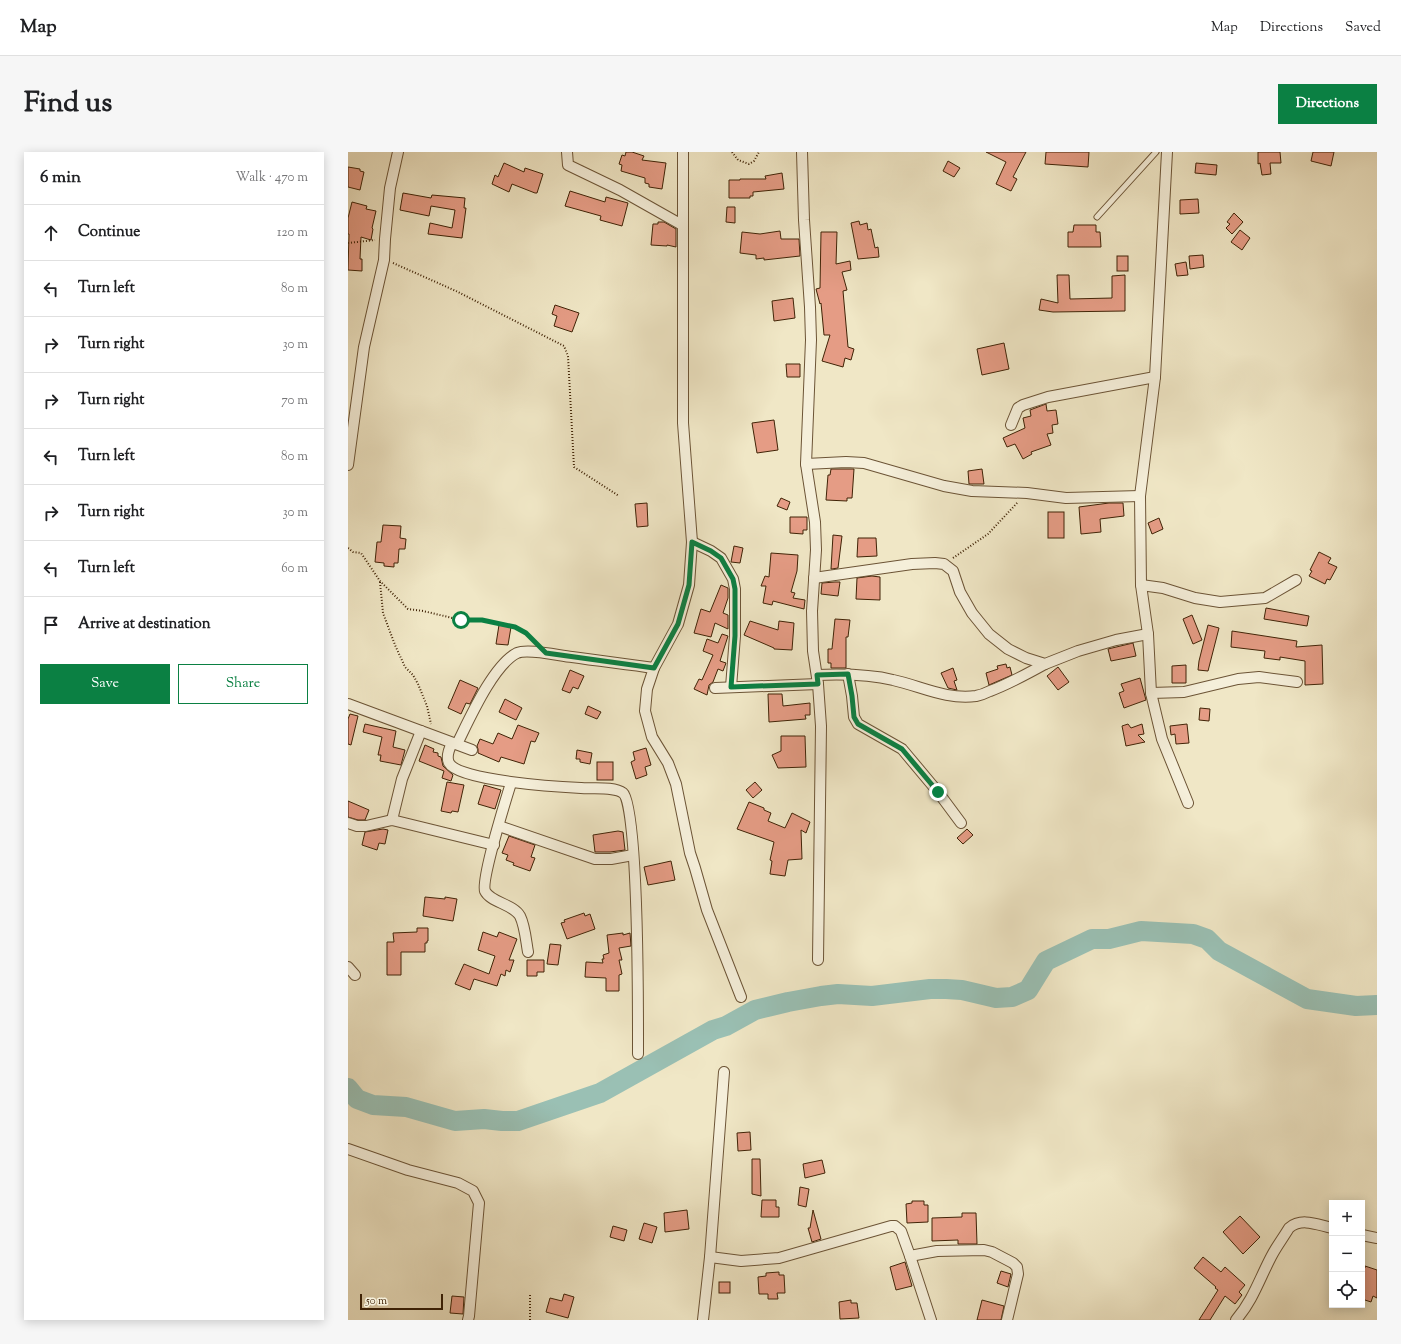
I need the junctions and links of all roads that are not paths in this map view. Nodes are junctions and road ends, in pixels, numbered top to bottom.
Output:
1 (398, 152) edge
2 (567, 152) edge
3 (683, 152) edge
4 (802, 152) edge
5 (1156, 152) edge
6 (1167, 152) edge
7 (1097, 217) dead end
8 (682, 225) junction
9 (1155, 377) junction
10 (1011, 425) dead end
11 (806, 464) junction
12 (348, 465) edge
13 (1140, 496) junction
14 (692, 542) junction
15 (814, 578) junction
16 (1296, 580) dead end
17 (1141, 584) junction
18 (1148, 634) junction
19 (1045, 664) junction
20 (654, 668) junction
21 (848, 674) junction
22 (818, 679) junction
23 (1297, 682) dead end
24 (731, 687) junction
25 (715, 688) dead end
26 (1151, 693) junction
27 (348, 704) edge
28 (421, 731) junction
29 (454, 743) junction
30 (472, 750) dead end
31 (511, 783) junction
32 (1188, 803) dead end
33 (392, 820) junction
34 (348, 823) edge
35 (961, 823) dead end
36 (500, 826) junction
37 (494, 845) junction
38 (633, 855) junction
39 (528, 952) dead end
40 (818, 960) dead end
41 (348, 967) edge
42 (355, 975) dead end
43 (741, 997) dead end
44 (638, 1054) dead end
45 (724, 1072) dead end
46 (348, 1149) edge
47 (1329, 1227) edge
48 (1365, 1236) edge
49 (1377, 1238) edge
50 (910, 1256) junction
51 (710, 1257) junction
52 (468, 1320) edge
53 (703, 1320) edge
54 (931, 1320) edge
55 (1007, 1320) edge
56 (1236, 1320) edge

1 - 12 street
2 - 8 street
3 - 8 street
4 - 11 street
5 - 7 lane
6 - 9 street
8 - 14 street
9 - 10 street
9 - 13 street
11 - 13 street
11 - 15 street
13 - 17 street
14 - 20 street
14 - 24 street
15 - 19 street
15 - 22 street
16 - 17 street
17 - 18 street
18 - 19 street
18 - 26 street
19 - 21 street
20 - 29 street
20 - 43 street
21 - 22 street
21 - 35 street
22 - 24 street
22 - 40 street
23 - 26 street
24 - 25 street
26 - 32 street
27 - 28 street
28 - 29 street
28 - 33 street
29 - 30 street
29 - 31 street
31 - 36 street
31 - 38 street
33 - 34 street
33 - 37 street
36 - 37 street
36 - 38 street
37 - 39 street
38 - 44 street
41 - 42 street
45 - 51 street
46 - 52 street
47 - 56 street
48 - 49 street
50 - 51 street
50 - 54 street
50 - 55 street
51 - 53 street

